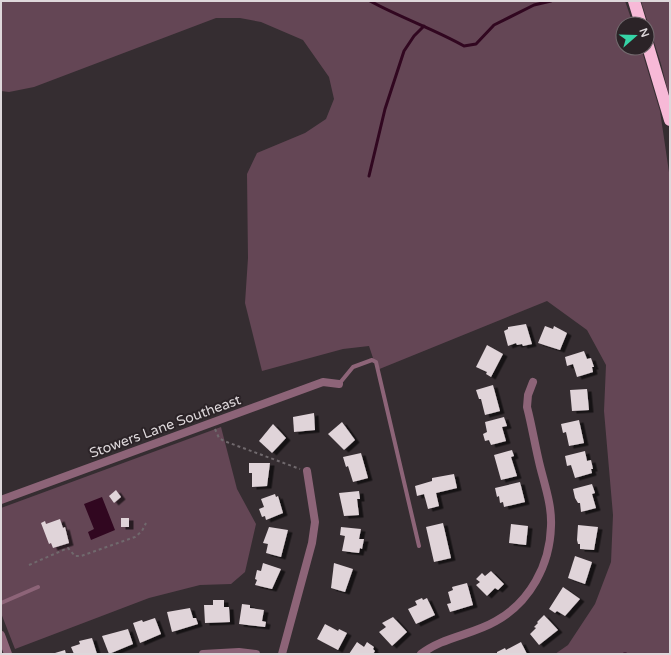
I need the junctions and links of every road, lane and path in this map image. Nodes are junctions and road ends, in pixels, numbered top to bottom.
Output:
1 (634, 1) edge
2 (639, 16) edge
3 (651, 56) edge
4 (670, 120) edge
5 (533, 382) dead end
6 (339, 384) joint
7 (213, 423) junction
8 (307, 471) joint
9 (1, 500) edge
10 (146, 523) dead end
11 (419, 546) dead end
12 (28, 565) dead end
13 (38, 587) dead end
14 (1, 603) edge
15 (1, 635) edge
16 (8, 654) edge
17 (203, 654) edge
18 (256, 654) edge
19 (282, 654) edge
20 (421, 654) edge

1 - 2 highway
3 - 4 highway
5 - 20 street
6 - 7 street, Stowers Lane Southeast
6 - 11 lane
7 - 8 path
7 - 9 street, Stowers Lane Southeast
8 - 19 street
10 - 12 path
13 - 14 lane
15 - 16 street
17 - 18 street

